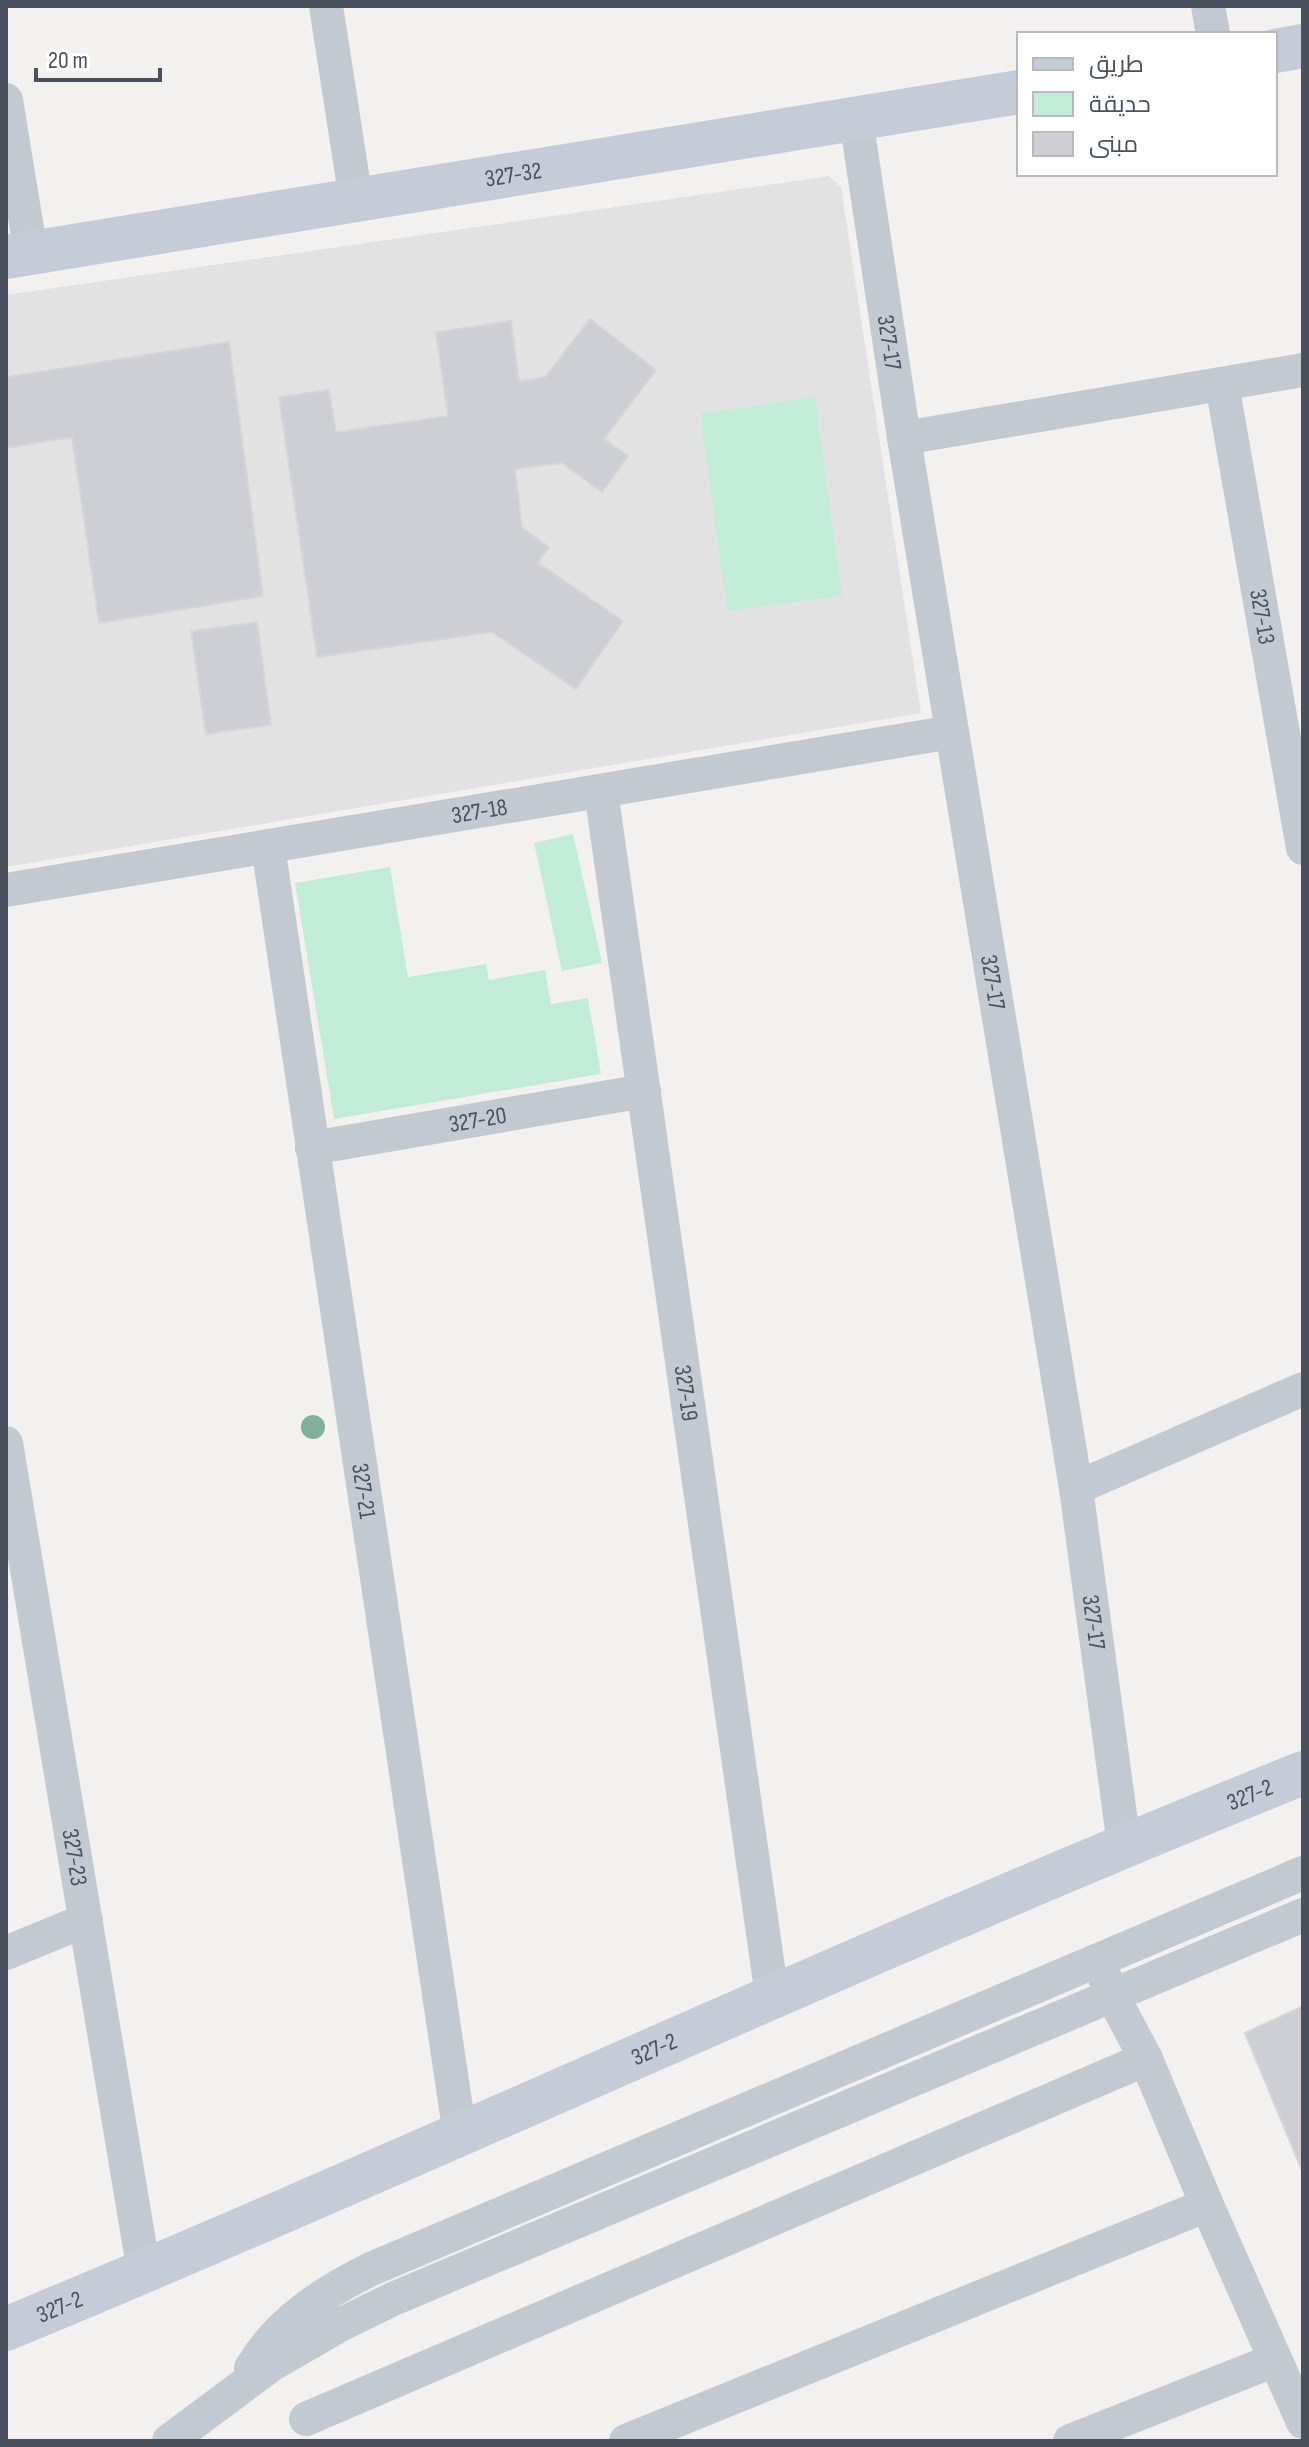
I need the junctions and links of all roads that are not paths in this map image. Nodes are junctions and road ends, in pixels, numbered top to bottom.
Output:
1 (326, 6) edge
2 (1208, 6) edge
3 (1213, 32) edge
4 (1303, 46) edge
5 (1277, 51) edge
6 (1017, 92) edge
7 (6, 100) edge
8 (856, 119) junction
9 (356, 200) junction
10 (19, 255) edge
11 (1303, 370) edge
12 (1222, 384) junction
13 (904, 438) junction
14 (952, 732) junction
15 (1295, 757) edge
16 (601, 791) junction
17 (268, 846) junction
18 (1303, 848) edge
19 (6, 890) edge
20 (644, 1091) junction
21 (312, 1148) junction
22 (1303, 1389) edge
23 (6, 1443) edge
24 (1076, 1488) junction
25 (1303, 1773) edge
26 (1124, 1845) junction
27 (1303, 1873) edge
28 (1303, 1915) edge
29 (86, 1920) junction
30 (6, 1953) edge
31 (1098, 1960) junction
32 (1112, 1995) junction
33 (772, 1996) junction
34 (1146, 2059) junction
35 (460, 2135) junction
36 (1207, 2205) junction
37 (144, 2272) junction
38 (6, 2329) edge
39 (1275, 2360) junction
40 (239, 2389) junction
41 (306, 2419) dead end
42 (1303, 2422) edge
43 (181, 2437) edge
44 (626, 2441) edge
45 (1070, 2441) edge

1 - 9 street
2 - 3 street
4 - 5 street
6 - 8 street, 327-32
7 - 10 street
8 - 9 street, 327-32
8 - 13 street, 327-17
9 - 10 street, 327-32
11 - 12 street
12 - 13 street
12 - 15 street, 327-13
13 - 14 street, 327-17
14 - 16 street, 327-18
14 - 24 street, 327-17
15 - 18 street, 327-13
16 - 17 street, 327-18
16 - 20 street, 327-19
17 - 19 street, 327-18
17 - 21 street, 327-21
20 - 21 street, 327-20
20 - 33 street, 327-19
21 - 35 street, 327-21
22 - 24 street
23 - 29 street, 327-23
24 - 26 street, 327-17
25 - 26 street, 327-2
26 - 33 street, 327-2
27 - 31 street
28 - 32 street
29 - 30 street
29 - 37 street, 327-23
31 - 32 street
31 - 40 street
32 - 34 street
32 - 40 street
33 - 35 street, 327-2
34 - 36 street
34 - 41 street
35 - 37 street, 327-2
36 - 39 street
36 - 44 street
37 - 38 street, 327-2
39 - 42 street
39 - 45 street
40 - 43 street

